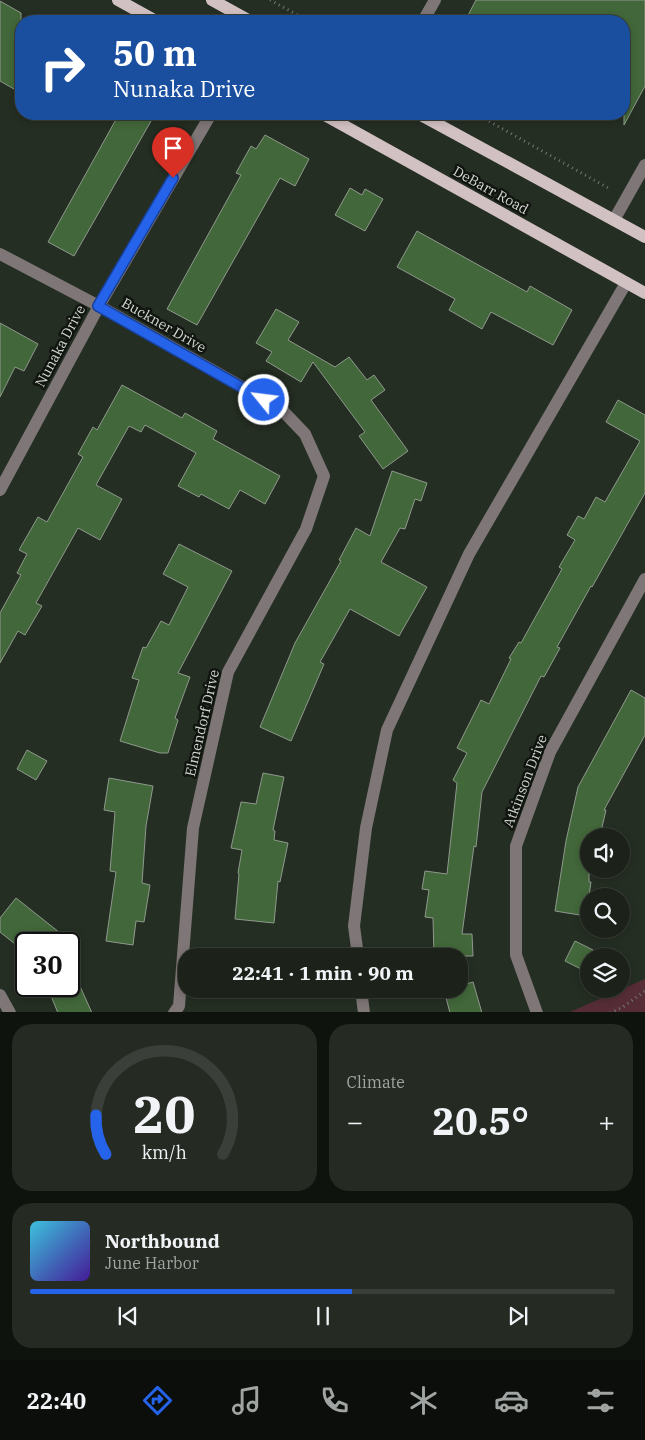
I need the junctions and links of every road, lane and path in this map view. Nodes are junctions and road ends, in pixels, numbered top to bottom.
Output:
1 (118, 0) edge
2 (133, 0) edge
3 (212, 0) edge
4 (270, 0) edge
5 (435, 0) edge
6 (145, 15) edge
7 (149, 15) edge
8 (239, 15) edge
9 (298, 15) edge
10 (426, 15) edge
11 (206, 120) edge
12 (333, 120) edge
13 (430, 120) edge
14 (487, 120) edge
15 (645, 165) edge
16 (627, 198) junction
17 (614, 220) junction
18 (645, 237) edge
19 (0, 254) edge
20 (626, 283) junction
21 (645, 293) edge
22 (98, 306) junction
23 (305, 434) joint
24 (0, 490) edge
25 (645, 579) edge
26 (357, 948) edge
27 (645, 991) edge
28 (0, 995) edge
29 (362, 998) edge
30 (10, 1012) edge
31 (174, 1012) edge
32 (364, 1012) edge
33 (537, 1012) edge
34 (610, 1012) edge

1 - 6 main road
2 - 7 street
3 - 8 main road
4 - 9 path
5 - 10 street
11 - 22 street, Nunaka Drive
12 - 20 main road, DeBarr Road
13 - 17 main road
14 - 16 path
15 - 16 street
16 - 17 street
17 - 18 main road
19 - 22 street, Buckner Drive
20 - 21 main road, DeBarr Road
20 - 26 street
22 - 23 street, Buckner Drive
22 - 24 street, Nunaka Drive
23 - 31 street, Elmendorf Drive
25 - 33 street, Atkinson Drive
27 - 34 path
28 - 30 street
29 - 32 street

